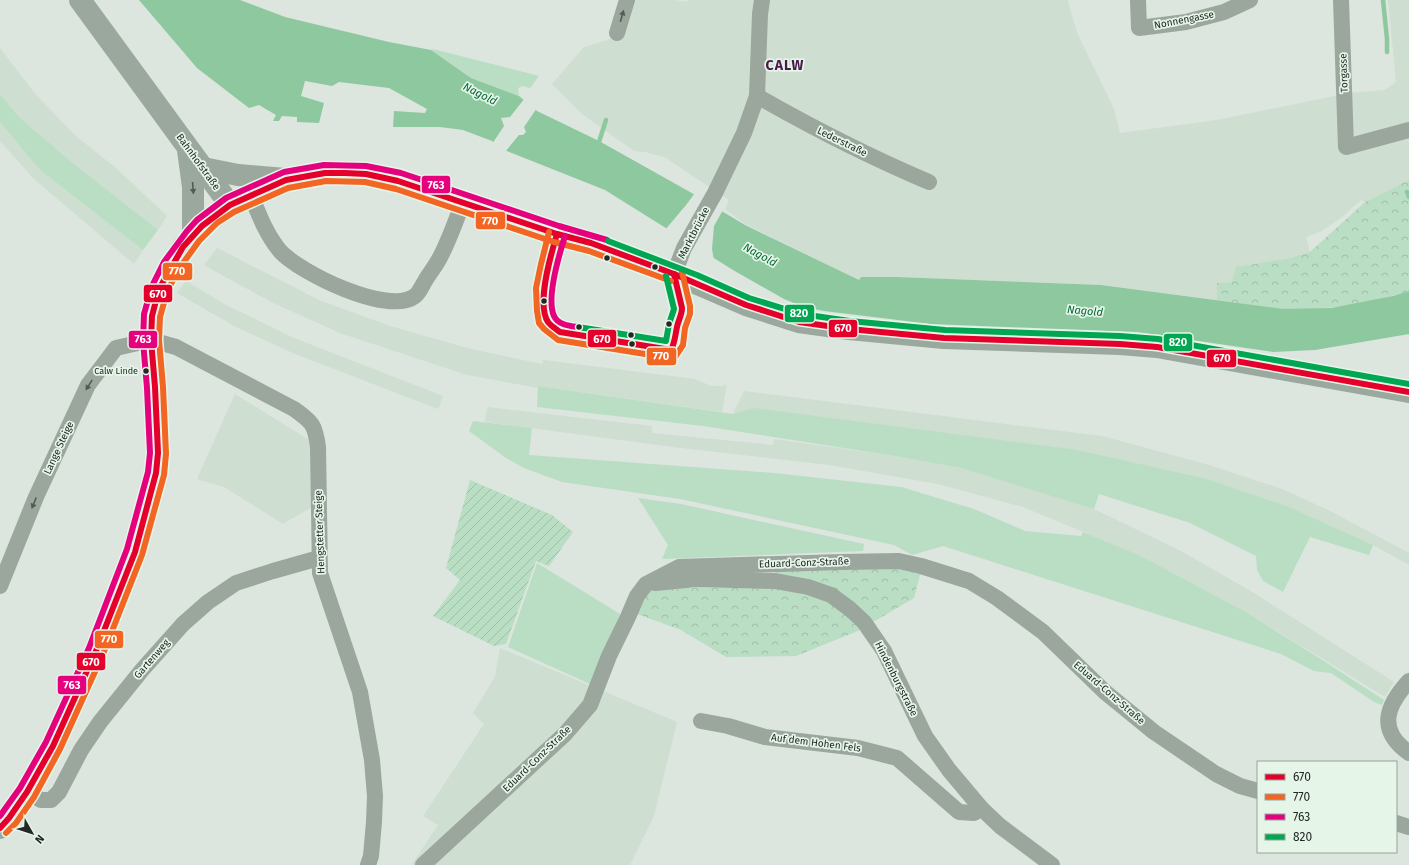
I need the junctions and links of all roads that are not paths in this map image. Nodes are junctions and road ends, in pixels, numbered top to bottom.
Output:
1 (80, 0) edge
2 (627, 0) edge
3 (762, 0) edge
4 (1138, 0) edge
5 (1250, 0) edge
6 (1340, 0) edge
7 (617, 33) dead end
8 (757, 96) junction
9 (1409, 130) edge
10 (188, 149) junction
11 (203, 168) junction
12 (286, 180) junction
13 (929, 182) dead end
14 (251, 195) junction
15 (463, 202) junction
16 (230, 205) junction
17 (193, 236) junction
18 (674, 274) junction
19 (151, 340) junction
20 (1409, 392) edge
21 (319, 558) junction
22 (646, 584) junction
23 (0, 586) edge
24 (1409, 681) edge
25 (701, 722) dead end
26 (1409, 753) edge
27 (1257, 791) edge
28 (27, 792) junction
29 (981, 808) junction
30 (1397, 823) edge
31 (1409, 827) edge
32 (0, 828) edge
33 (368, 865) edge
34 (423, 865) edge
35 (1052, 865) edge

1 - 10 main road, Bahnhofstraße
7 -> 2 street
3 - 8 street, Marktbrücke
4 - 5 street, Nonnengasse
6 - 9 street, Torgasse
8 - 13 street, Lederstraße
8 - 18 street, Marktbrücke
10 - 11 main road, Bahnhofstraße
10 -> 17 main road
11 - 12 main road
11 - 16 main road, Bahnhofstraße
12 - 14 main road
12 - 15 main road
14 - 15 street
14 - 16 main road
15 - 18 main road
16 - 17 main road
17 - 19 main road
18 - 20 main road
19 - 21 street, Hengstetter Steige
19 -> 23 street, Lange Steige
19 - 28 main road
21 - 28 street, Gartenweg
21 - 33 street, Hengstetter Steige
22 - 27 street, Eduard-Conz-Straße
22 - 29 street, Hindenburgstraße
22 - 34 street, Eduard-Conz-Straße
24 - 26 street
25 - 29 street, Auf dem Hohen Fels
28 - 32 main road
29 - 35 street, Hindenburgstraße
30 - 31 street

